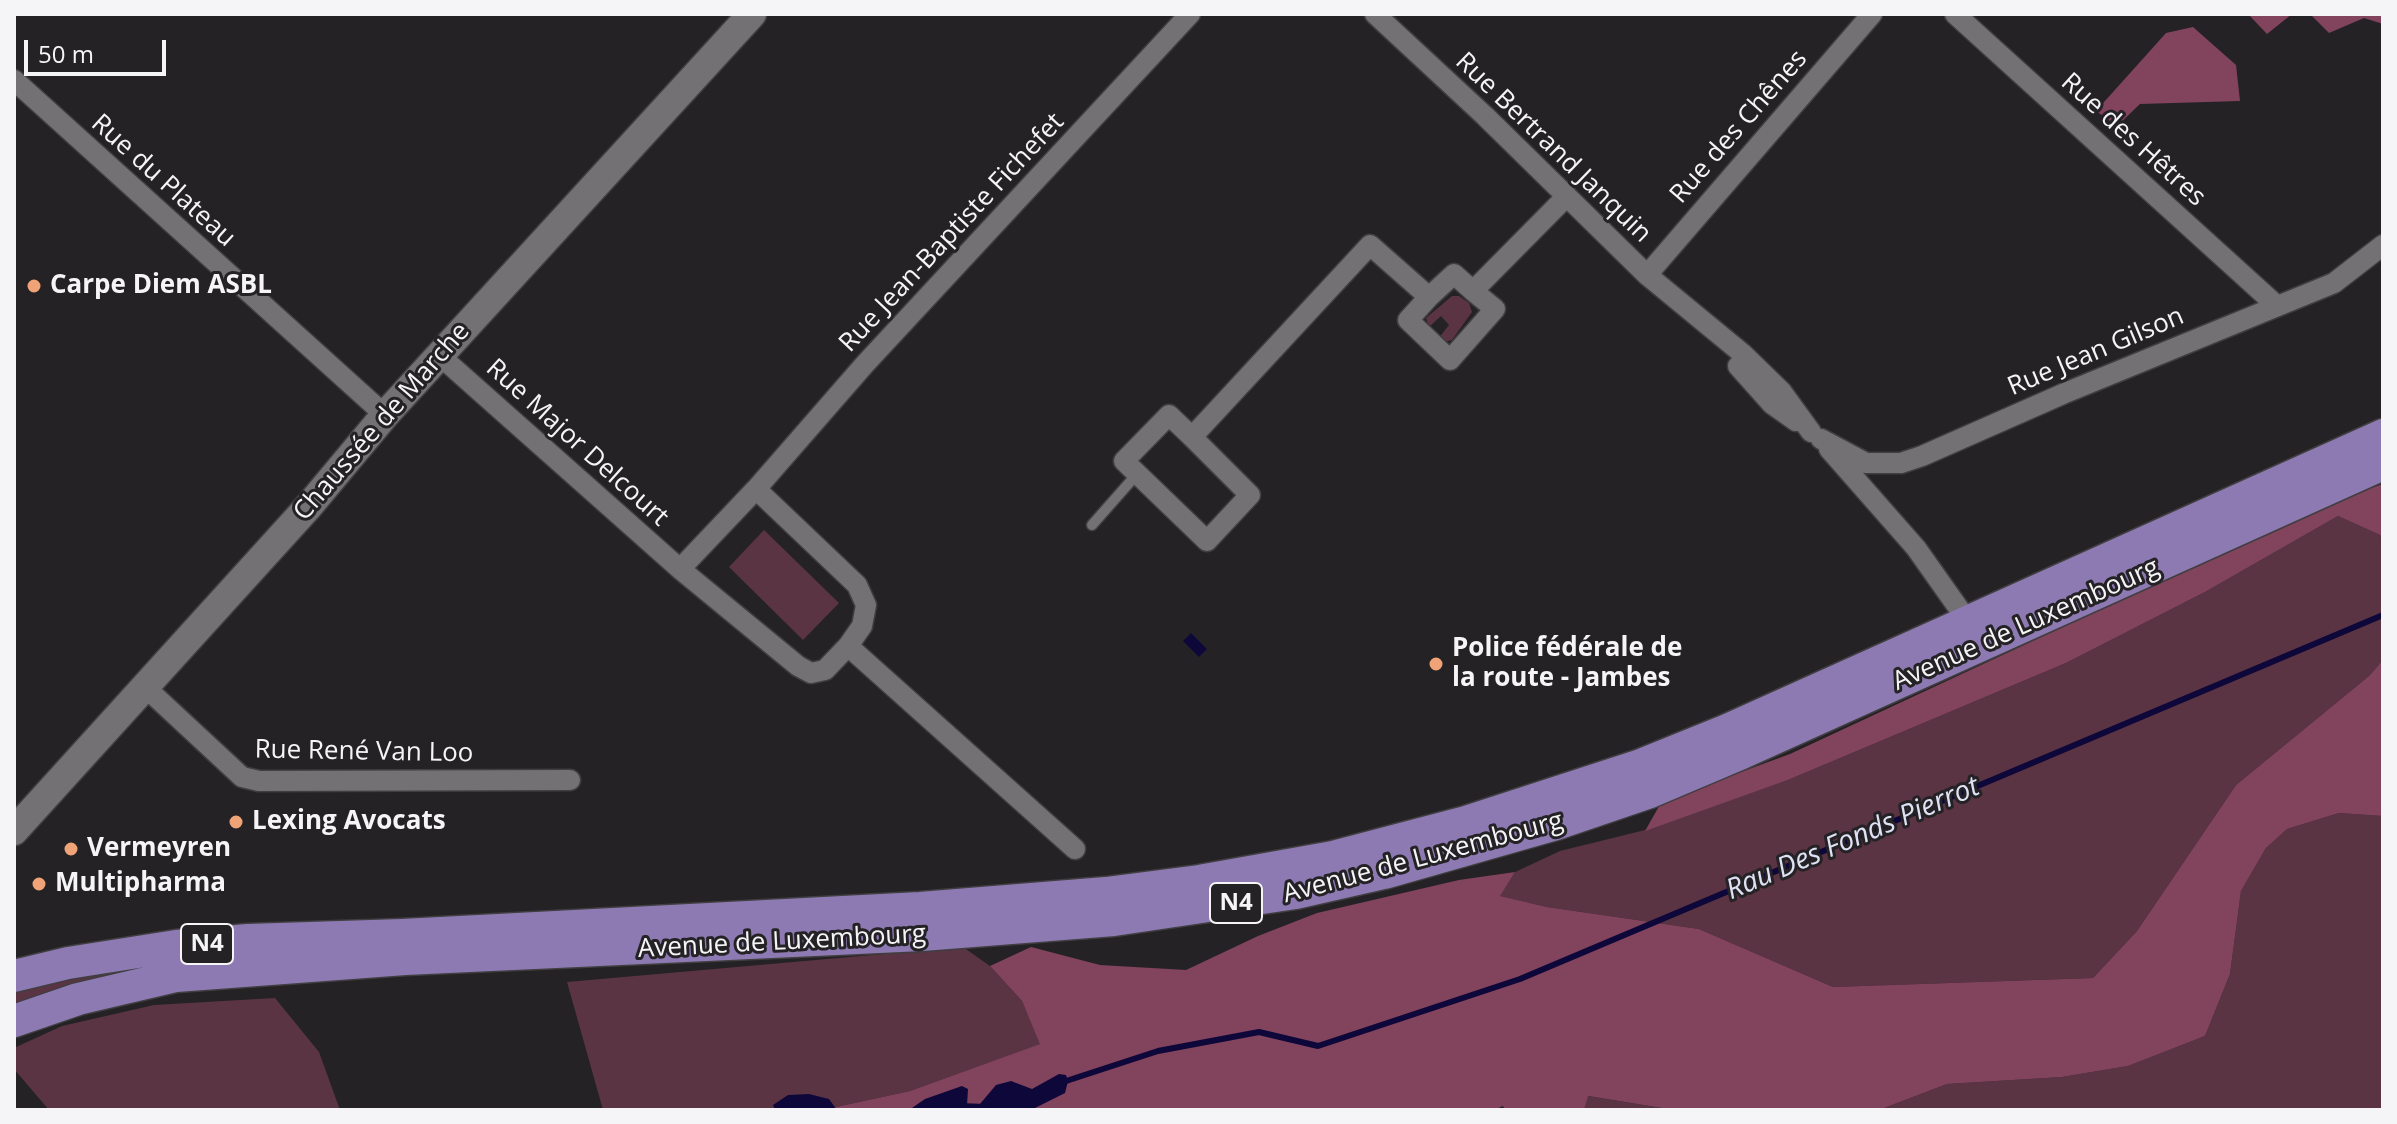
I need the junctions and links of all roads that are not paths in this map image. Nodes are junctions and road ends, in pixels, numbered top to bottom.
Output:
1 (752, 14) edge
2 (1190, 14) edge
3 (1375, 14) edge
4 (1872, 14) edge
5 (1955, 14) edge
6 (14, 80) edge
7 (1567, 196) junction
8 (2383, 245) edge
9 (1647, 275) junction
10 (1473, 291) junction
11 (1429, 297) junction
12 (2276, 305) junction
13 (439, 355) junction
14 (385, 415) junction
15 (1816, 435) junction
16 (2383, 435) edge
17 (1192, 437) junction
18 (2383, 464) edge
19 (1137, 474) junction
20 (756, 489) junction
21 (1092, 525) dead end
22 (680, 569) junction
23 (1976, 632) junction
24 (848, 646) junction
25 (144, 686) junction
26 (570, 780) dead end
27 (14, 831) edge
28 (1075, 849) dead end
29 (14, 976) edge
30 (14, 1021) edge

1 - 13 main road, Chaussée de Marche
2 - 20 street, Rue Jean-Baptiste Fichefet
3 - 7 street, Rue Bertrand Janquin
4 - 9 street, Rue des Chênes
5 - 12 street, Rue des Hêtres
6 - 14 street, Rue du Plateau
7 - 9 street, Rue Bertrand Janquin
7 - 10 street
8 - 12 street, Rue Jean Gilson
9 - 15 street, Rue Bertrand Janquin
10 - 11 street
10 - 11 street
11 - 17 street
12 - 15 street, Rue Jean Gilson
13 - 14 main road, Chaussée de Marche
13 - 22 street, Rue Major Delcourt
14 - 25 main road, Chaussée de Marche
15 - 23 street, Rue Bertrand Janquin
16 - 23 main road, Avenue de Luxembourg / N4
17 - 19 street
17 - 19 street
18 - 23 main road, Avenue de Luxembourg / N4
19 - 21 lane
20 - 22 street, Rue Jean-Baptiste Fichefet
20 - 24 street
22 - 24 street, Rue Major Delcourt
23 - 29 main road, Avenue de Luxembourg / N4
23 - 30 main road, Avenue de Luxembourg / N4
24 - 28 street
25 - 26 street, Rue René Van Loo
25 - 27 main road, Chaussée de Marche

